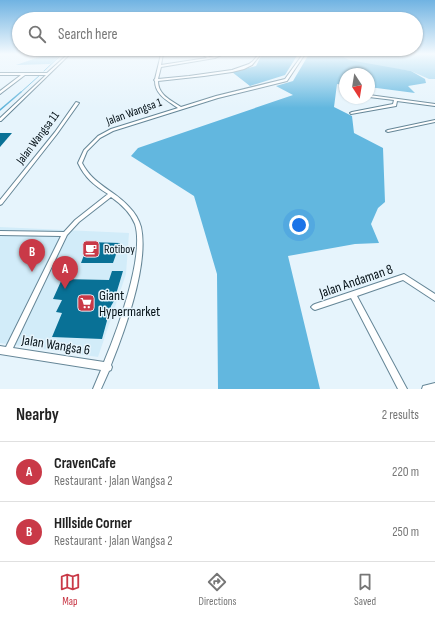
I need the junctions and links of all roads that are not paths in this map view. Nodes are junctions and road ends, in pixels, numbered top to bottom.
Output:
1 (158, 72) edge
2 (218, 72) edge
3 (291, 72) edge
4 (0, 74) edge
5 (24, 74) junction
6 (48, 74) joint
7 (155, 80) junction
8 (0, 94) edge
9 (375, 97) edge
10 (396, 100) junction
11 (77, 103) dead end
12 (435, 105) edge
13 (180, 108) junction
14 (352, 113) dead end
15 (0, 120) edge
16 (435, 121) edge
17 (388, 131) dead end
18 (111, 194) junction
19 (0, 204) edge
20 (0, 233) edge
21 (65, 234) junction
22 (353, 295) junction
23 (435, 298) edge
24 (315, 307) dead end
25 (4, 350) edge
26 (108, 366) junction
27 (97, 389) edge
28 (403, 389) edge

1 - 7 street
2 - 7 street
3 - 13 street, Jalan Wangsa 1
4 - 5 street
5 - 6 street
5 - 8 street
6 - 15 street
7 - 13 street
9 - 10 street
10 - 12 street
10 - 14 street
11 - 19 street, Jalan Wangsa 11
13 - 18 street, Jalan Wangsa 1
16 - 17 street
18 - 21 street
18 - 26 street, Jalan Wangsa 1
20 - 21 street
21 - 25 street
22 - 23 street, Jalan Andaman 8
22 - 24 street, Jalan Andaman 8
22 - 28 street
25 - 26 street, Jalan Wangsa 6
26 - 27 street, Jalan Wangsa 1

